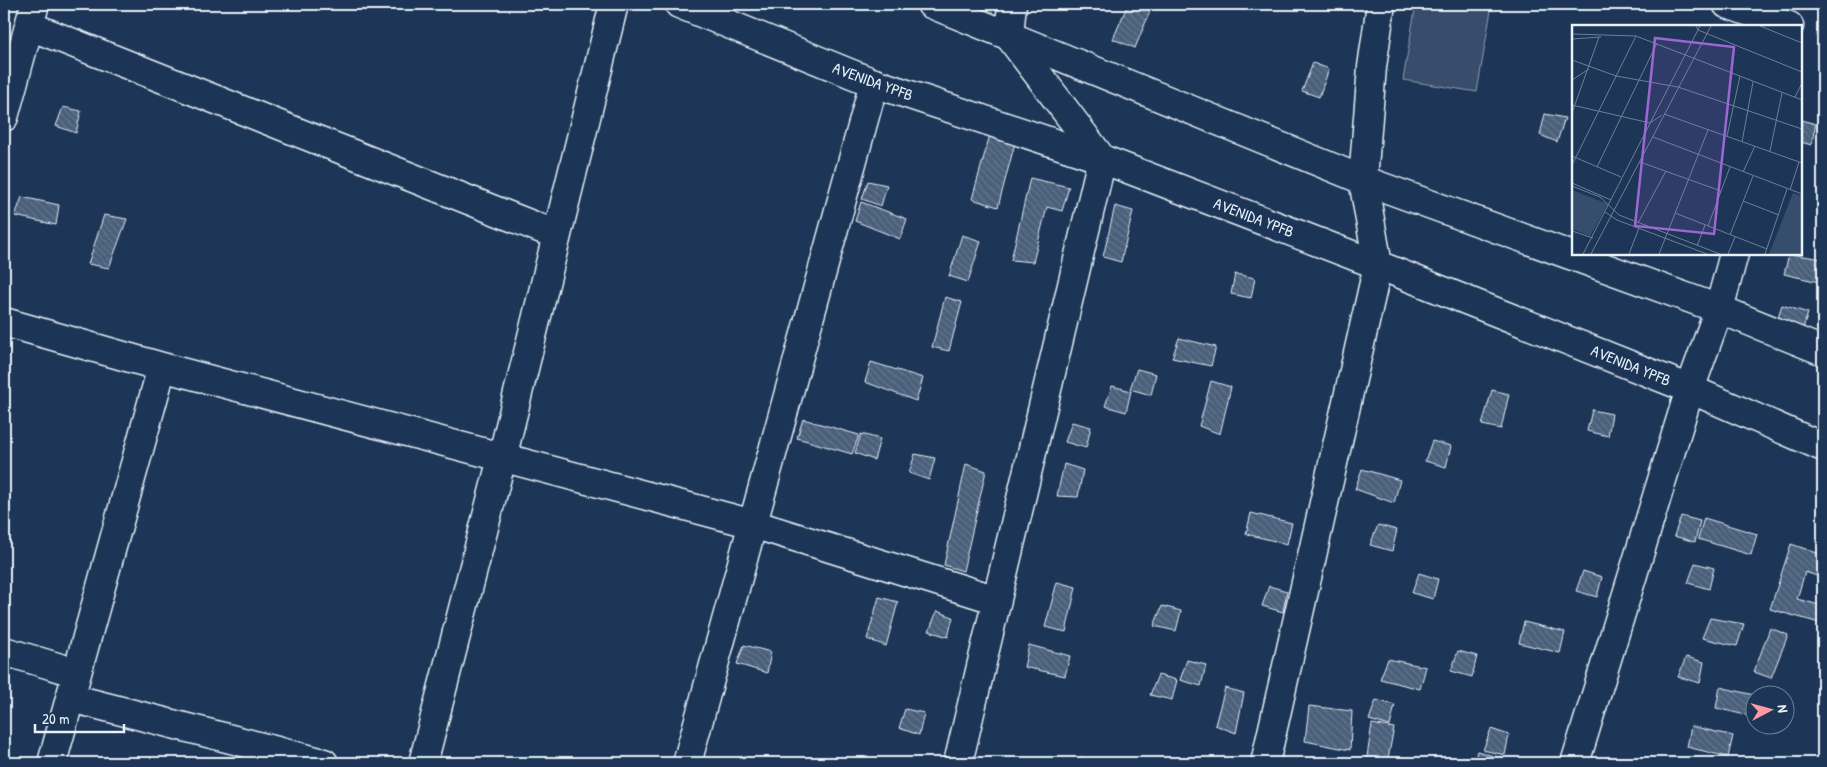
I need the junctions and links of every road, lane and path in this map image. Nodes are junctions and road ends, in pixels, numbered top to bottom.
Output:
1 (614, 4) edge
2 (679, 4) edge
3 (931, 4) edge
4 (1012, 4) edge
5 (1381, 4) edge
6 (1727, 4) edge
7 (1793, 4) edge
8 (33, 15) edge
9 (1785, 25) edge
10 (1788, 25) edge
11 (1010, 36) junction
12 (874, 83) junction
13 (4, 117) edge
14 (1102, 159) junction
15 (1363, 180) junction
16 (557, 235) junction
17 (1734, 255) edge
18 (1378, 265) junction
19 (1720, 309) junction
20 (4, 322) edge
21 (1823, 351) edge
22 (162, 367) junction
23 (1690, 389) junction
24 (1823, 447) edge
25 (502, 458) junction
26 (754, 524) junction
27 (997, 600) junction
28 (4, 651) edge
29 (74, 686) junction
30 (52, 763) edge
31 (324, 763) edge
32 (423, 763) edge
33 (687, 763) edge
34 (958, 763) edge
35 (1265, 763) edge
36 (1575, 763) edge

1 - 16 street
2 - 12 street, AVENIDA YPFB
3 - 11 street
4 - 11 street
5 - 15 street
6 - 9 street
7 - 10 street
8 - 13 street
8 - 16 street
11 - 14 street
11 - 15 street
12 - 14 street, AVENIDA YPFB
12 - 26 street
14 - 18 street, AVENIDA YPFB
14 - 27 street
15 - 18 street
15 - 19 street
16 - 25 street
17 - 19 street
18 - 23 street, AVENIDA YPFB
18 - 35 street
19 - 21 street
19 - 23 street
20 - 22 street
22 - 25 street
22 - 29 street
23 - 24 street, AVENIDA YPFB
23 - 36 street
25 - 26 street
25 - 32 street
26 - 27 street
26 - 33 street
27 - 34 street
28 - 29 street
29 - 30 street
29 - 31 street

